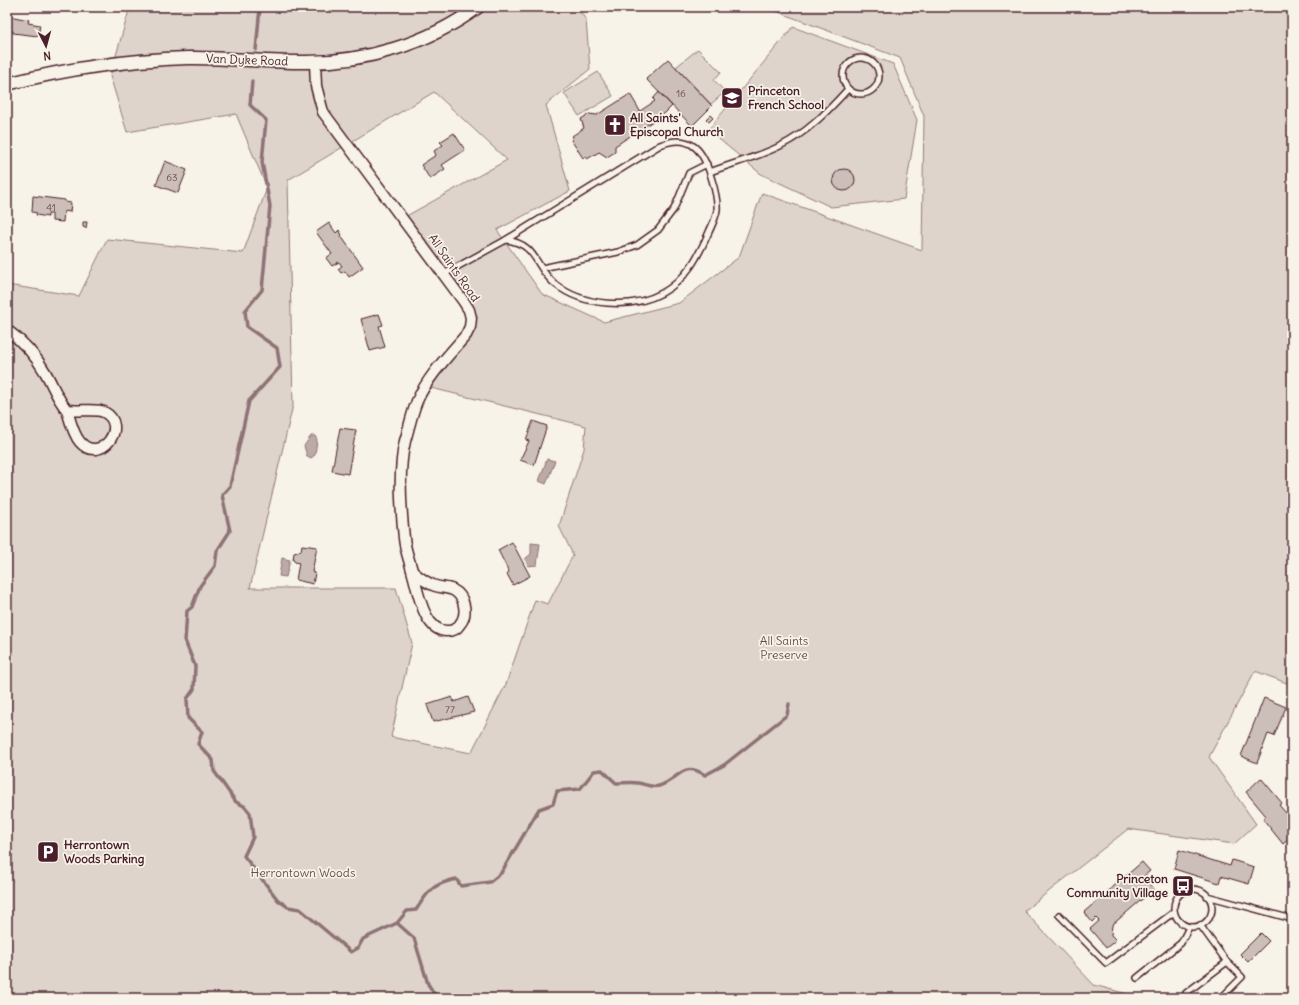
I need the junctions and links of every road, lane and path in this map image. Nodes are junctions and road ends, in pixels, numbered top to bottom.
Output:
1 (478, 7) edge
2 (315, 62) junction
3 (7, 84) edge
4 (848, 89) junction
5 (707, 164) junction
6 (710, 172) junction
7 (506, 240) junction
8 (542, 268) junction
9 (444, 274) junction
10 (7, 330) edge
11 (67, 410) junction
12 (413, 572) junction
13 (1207, 896) junction
14 (1174, 912) junction
15 (1059, 915) dead end
16 (1292, 919) edge
17 (1200, 925) junction
18 (1189, 927) junction
19 (1227, 962) junction
20 (1137, 978) dead end
21 (1186, 992) dead end
22 (1221, 998) edge

1 - 2 street, Van Dyke Road
2 - 3 street, Van Dyke Road
2 - 9 street, All Saints Road
4 - 4 lane
4 - 6 lane
5 - 6 lane
5 - 7 lane
5 - 8 lane
6 - 8 lane
7 - 8 lane
7 - 9 lane
9 - 12 street, All Saints Road
10 - 11 street
11 - 11 street
12 - 12 street, All Saints Road
13 - 14 lane
13 - 16 lane
13 - 17 lane
14 - 15 lane
14 - 18 lane
17 - 18 lane
17 - 19 lane
18 - 20 lane
19 - 21 lane
19 - 22 lane

